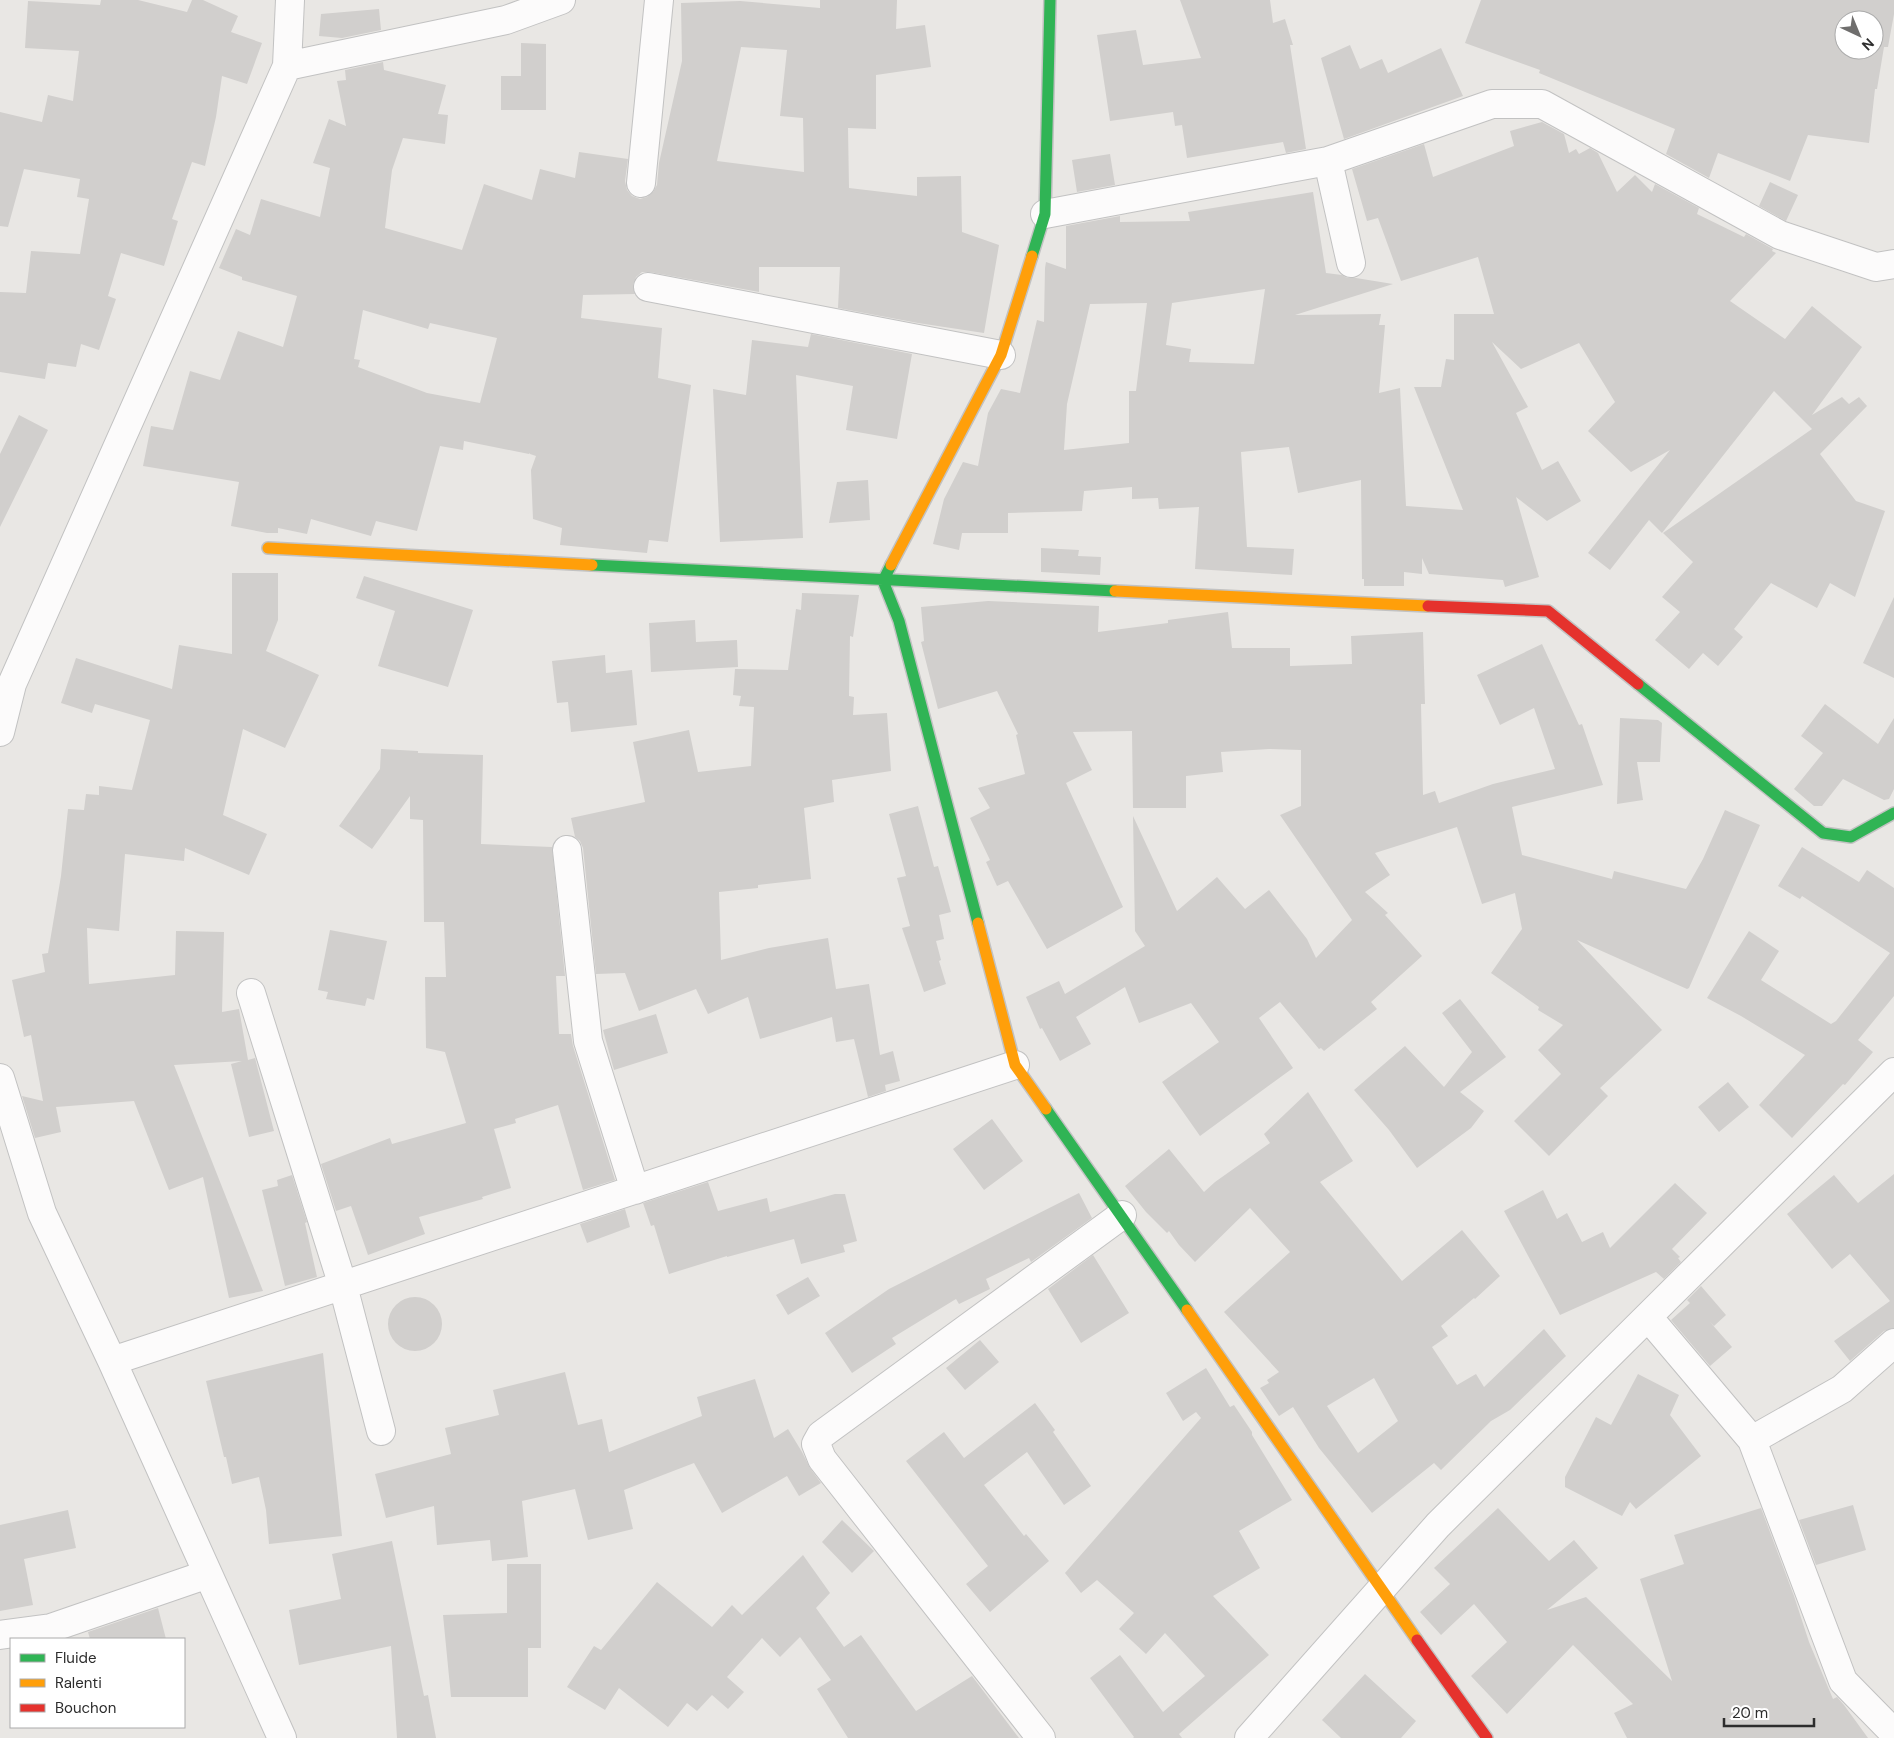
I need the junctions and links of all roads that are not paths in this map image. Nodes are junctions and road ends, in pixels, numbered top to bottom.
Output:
1 (290, 0) edge
2 (561, 0) edge
3 (659, 0) edge
4 (1050, 0) edge
5 (287, 66) junction
6 (1328, 161) junction
7 (641, 182) dead end
8 (1045, 214) junction
9 (1351, 263) dead end
10 (1894, 264) edge
11 (648, 287) dead end
12 (1001, 355) junction
13 (268, 548) dead end
14 (883, 581) junction
15 (0, 732) edge
16 (1894, 813) edge
17 (567, 850) dead end
18 (251, 993) dead end
19 (1015, 1065) junction
20 (1894, 1072) edge
21 (0, 1078) edge
22 (635, 1190) junction
23 (1122, 1215) junction
24 (343, 1286) junction
25 (1648, 1317) junction
26 (1894, 1343) edge
27 (112, 1361) junction
28 (381, 1431) dead end
29 (1752, 1440) junction
30 (208, 1574) junction
31 (1380, 1590) junction
32 (0, 1635) edge
33 (1893, 1732) edge
34 (282, 1738) edge
35 (1041, 1738) edge
36 (1249, 1738) edge
37 (1487, 1738) edge

1 - 5 street
2 - 5 street
3 - 7 street
4 - 8 street
5 - 15 street
6 - 8 street
6 - 9 street
6 - 10 street
8 - 12 street
11 - 12 street
12 - 14 street
13 - 14 street
14 - 16 street
14 - 19 street
17 - 22 street
18 - 24 street
19 - 22 street
19 - 23 street
20 - 25 street
21 - 27 street
22 - 24 street
23 - 31 street
23 - 35 street
24 - 27 street
24 - 28 street
25 - 29 street
25 - 31 street
26 - 29 street
27 - 30 street
29 - 33 street
30 - 32 street
30 - 34 street
31 - 36 street
31 - 37 street

